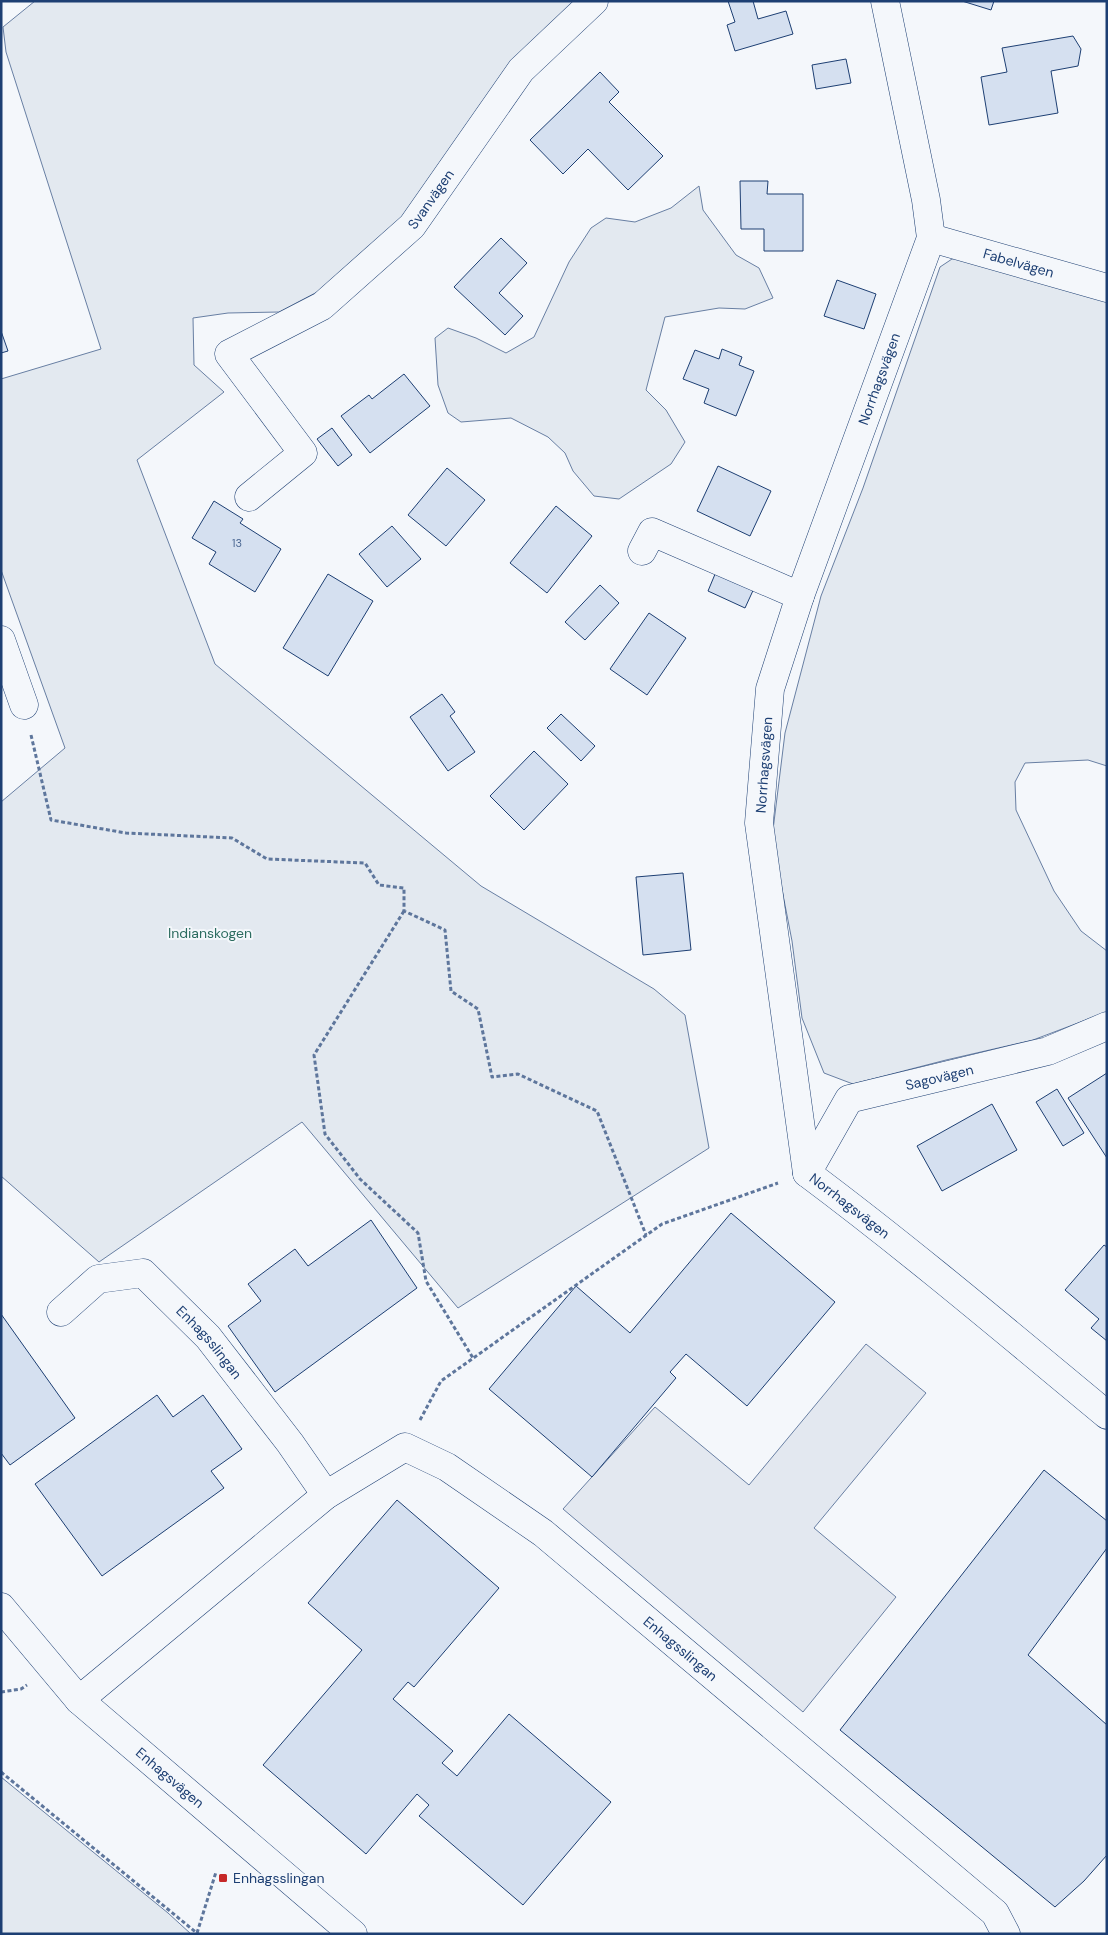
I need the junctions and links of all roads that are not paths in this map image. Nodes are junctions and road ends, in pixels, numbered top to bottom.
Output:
1 (594, 1) edge
2 (885, 1) edge
3 (931, 238) junction
4 (1107, 288) edge
5 (249, 497) dead end
6 (642, 551) dead end
7 (800, 596) junction
8 (1, 640) edge
9 (24, 705) road end
10 (1107, 1026) edge
11 (807, 1173) junction
12 (60, 1312) dead end
13 (1107, 1415) edge
14 (326, 1495) junction
15 (1, 1607) edge
16 (79, 1700) junction
17 (353, 1934) edge
18 (1006, 1934) edge

1 - 5 street, Svanvägen
2 - 3 street, Norrhagsvägen
3 - 4 street, Fabelvägen
3 - 7 street, Norrhagsvägen
6 - 7 street
7 - 11 street, Norrhagsvägen
8 - 9 street
10 - 11 street, Sagovägen
11 - 13 street, Norrhagsvägen
12 - 14 street, Enhagsslingan
14 - 16 street
14 - 18 street, Enhagsslingan
15 - 16 street, Enhagsvägen
16 - 17 street, Enhagsvägen

